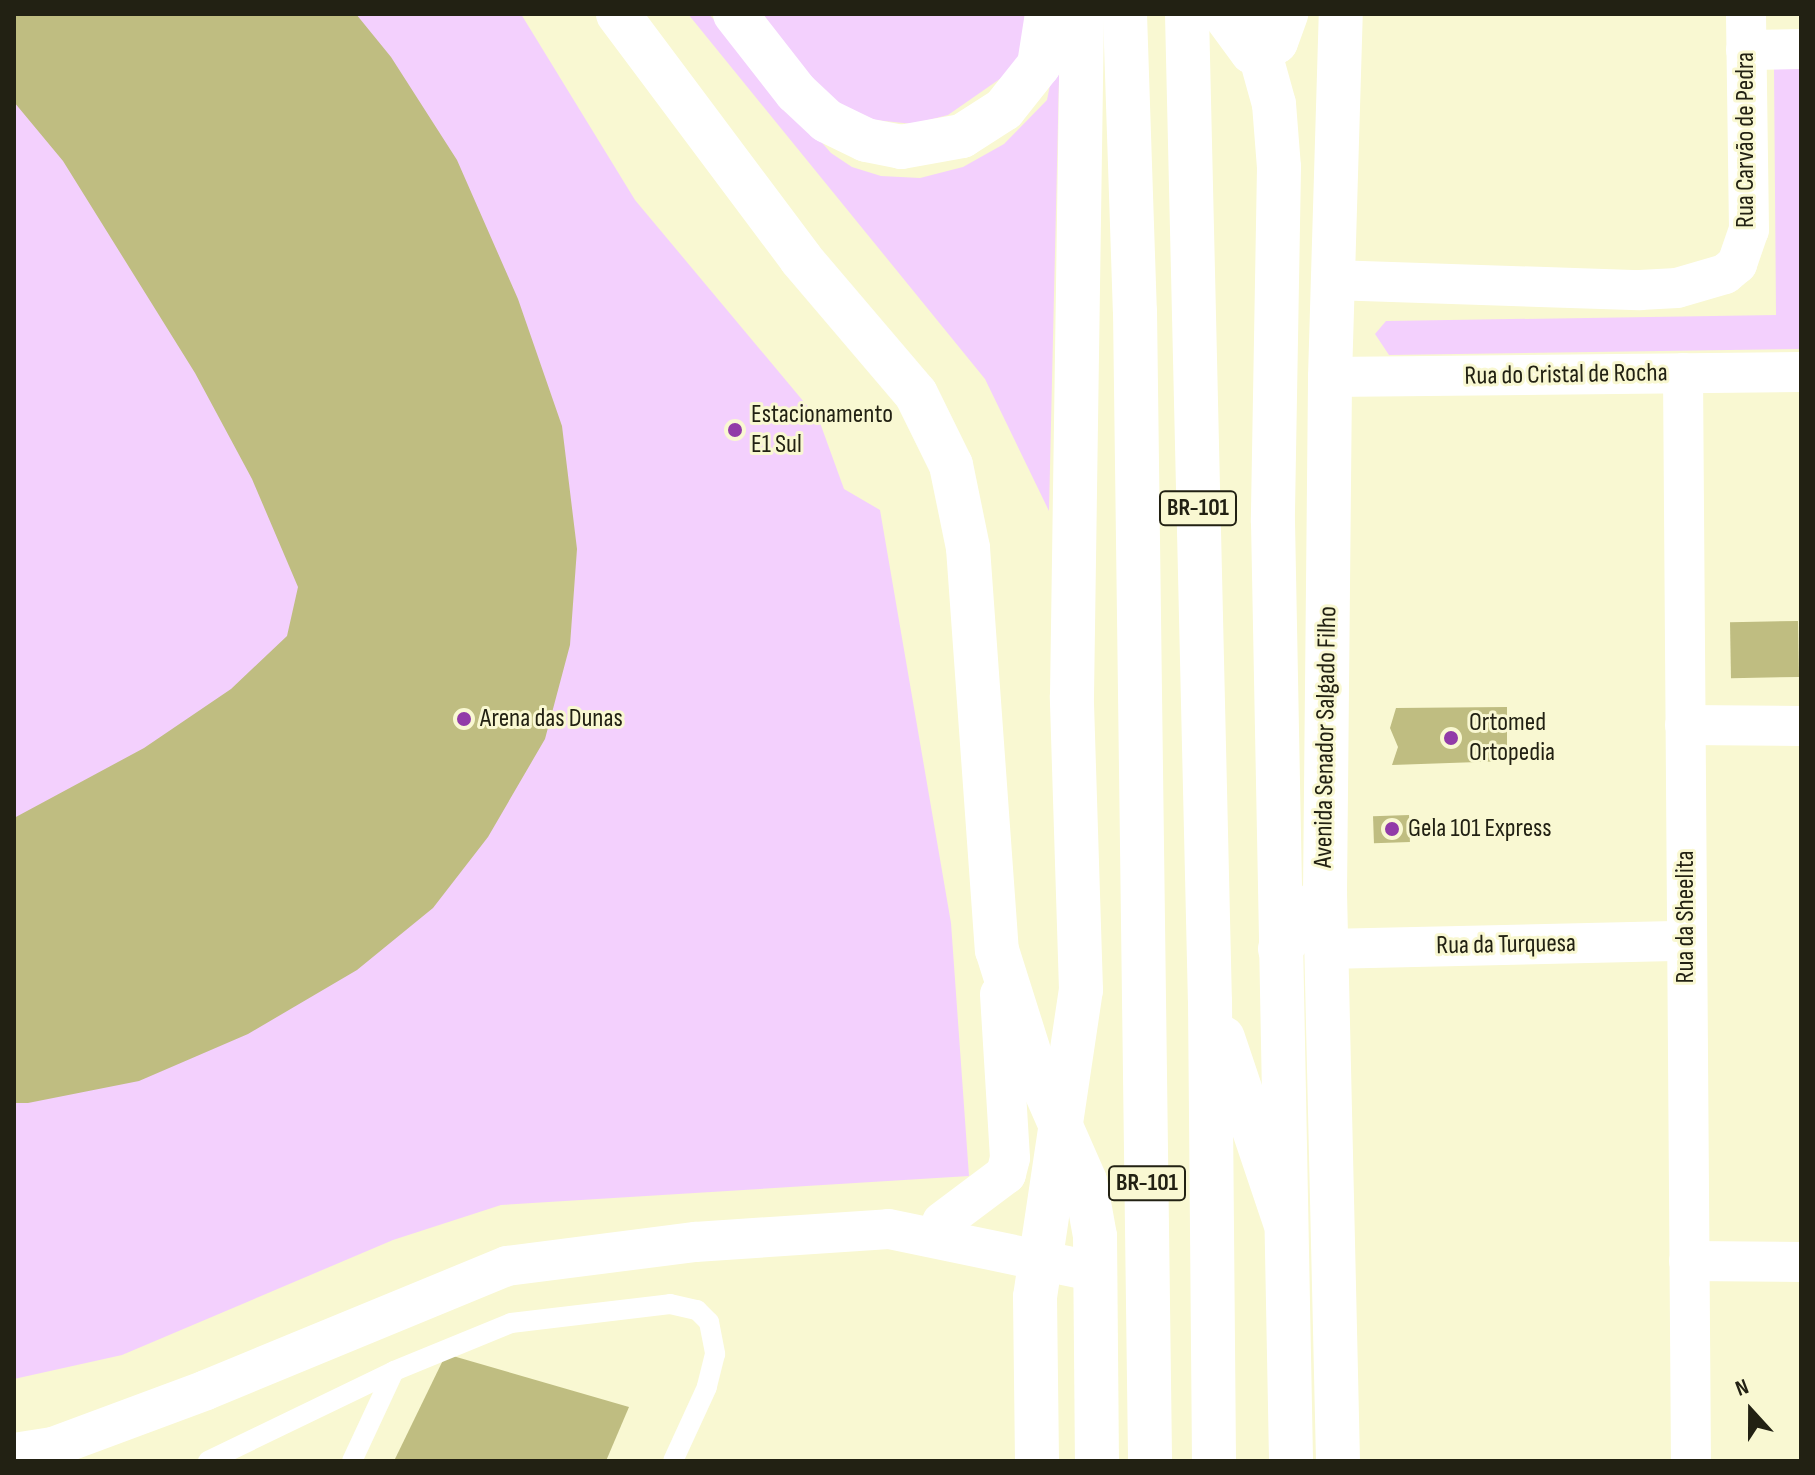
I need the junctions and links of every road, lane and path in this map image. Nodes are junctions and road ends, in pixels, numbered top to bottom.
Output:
1 (618, 14) edge
2 (735, 14) edge
3 (1047, 14) edge
4 (1082, 14) edge
5 (1125, 14) edge
6 (1187, 14) edge
7 (1224, 14) edge
8 (1249, 14) edge
9 (1286, 14) edge
10 (1341, 14) edge
11 (1746, 32) edge
12 (1801, 49) edge
13 (1332, 280) junction
14 (1801, 372) edge
15 (1683, 373) junction
16 (1330, 377) junction
17 (1685, 725) junction
18 (1801, 726) edge
19 (1325, 893) junction
20 (1685, 941) junction
21 (1280, 949) junction
22 (1326, 949) junction
23 (997, 950) junction
24 (1210, 1001) junction
25 (1085, 1181) junction
26 (1285, 1222) junction
27 (926, 1226) junction
28 (1689, 1261) junction
29 (1801, 1262) edge
30 (1096, 1272) junction
31 (394, 1371) junction
32 (260, 1438) junction
33 (14, 1453) edge
34 (208, 1461) edge
35 (252, 1461) edge
36 (352, 1461) edge
37 (673, 1461) edge
38 (1037, 1461) edge
39 (1097, 1461) edge
40 (1150, 1461) edge
41 (1214, 1461) edge
42 (1291, 1461) edge
43 (1338, 1461) edge
44 (1691, 1461) edge

1 - 23 main road
2 - 3 main road
4 - 38 main road
5 - 40 main road, BR-101
6 - 24 main road, BR-101
7 - 9 main road
8 - 21 main road
10 - 13 main road, Avenida Senador Salgado Filho
11 - 12 street
11 - 13 street, Rua Carvão de Pedra
13 - 16 main road, Avenida Senador Salgado Filho
14 - 15 street, Rua do Cristal de Rocha
15 - 16 street, Rua do Cristal de Rocha
15 - 17 street, Rua da Sheelita
16 - 19 main road, Avenida Senador Salgado Filho
17 - 18 street
17 - 20 street, Rua da Sheelita
19 - 21 main road
19 - 22 main road, Avenida Senador Salgado Filho
20 - 22 street, Rua da Turquesa
20 - 28 street, Rua da Sheelita
21 - 26 main road
22 - 43 main road, Avenida Senador Salgado Filho
23 - 25 main road
23 - 27 street
24 - 26 main road
24 - 41 main road, BR-101
25 - 27 street
25 - 30 main road
26 - 42 main road
27 - 30 street
27 - 33 street
28 - 29 street
28 - 44 street, Rua da Sheelita
30 - 39 main road
31 - 32 lane
31 - 36 lane
31 - 37 lane
32 - 34 lane
32 - 35 lane

